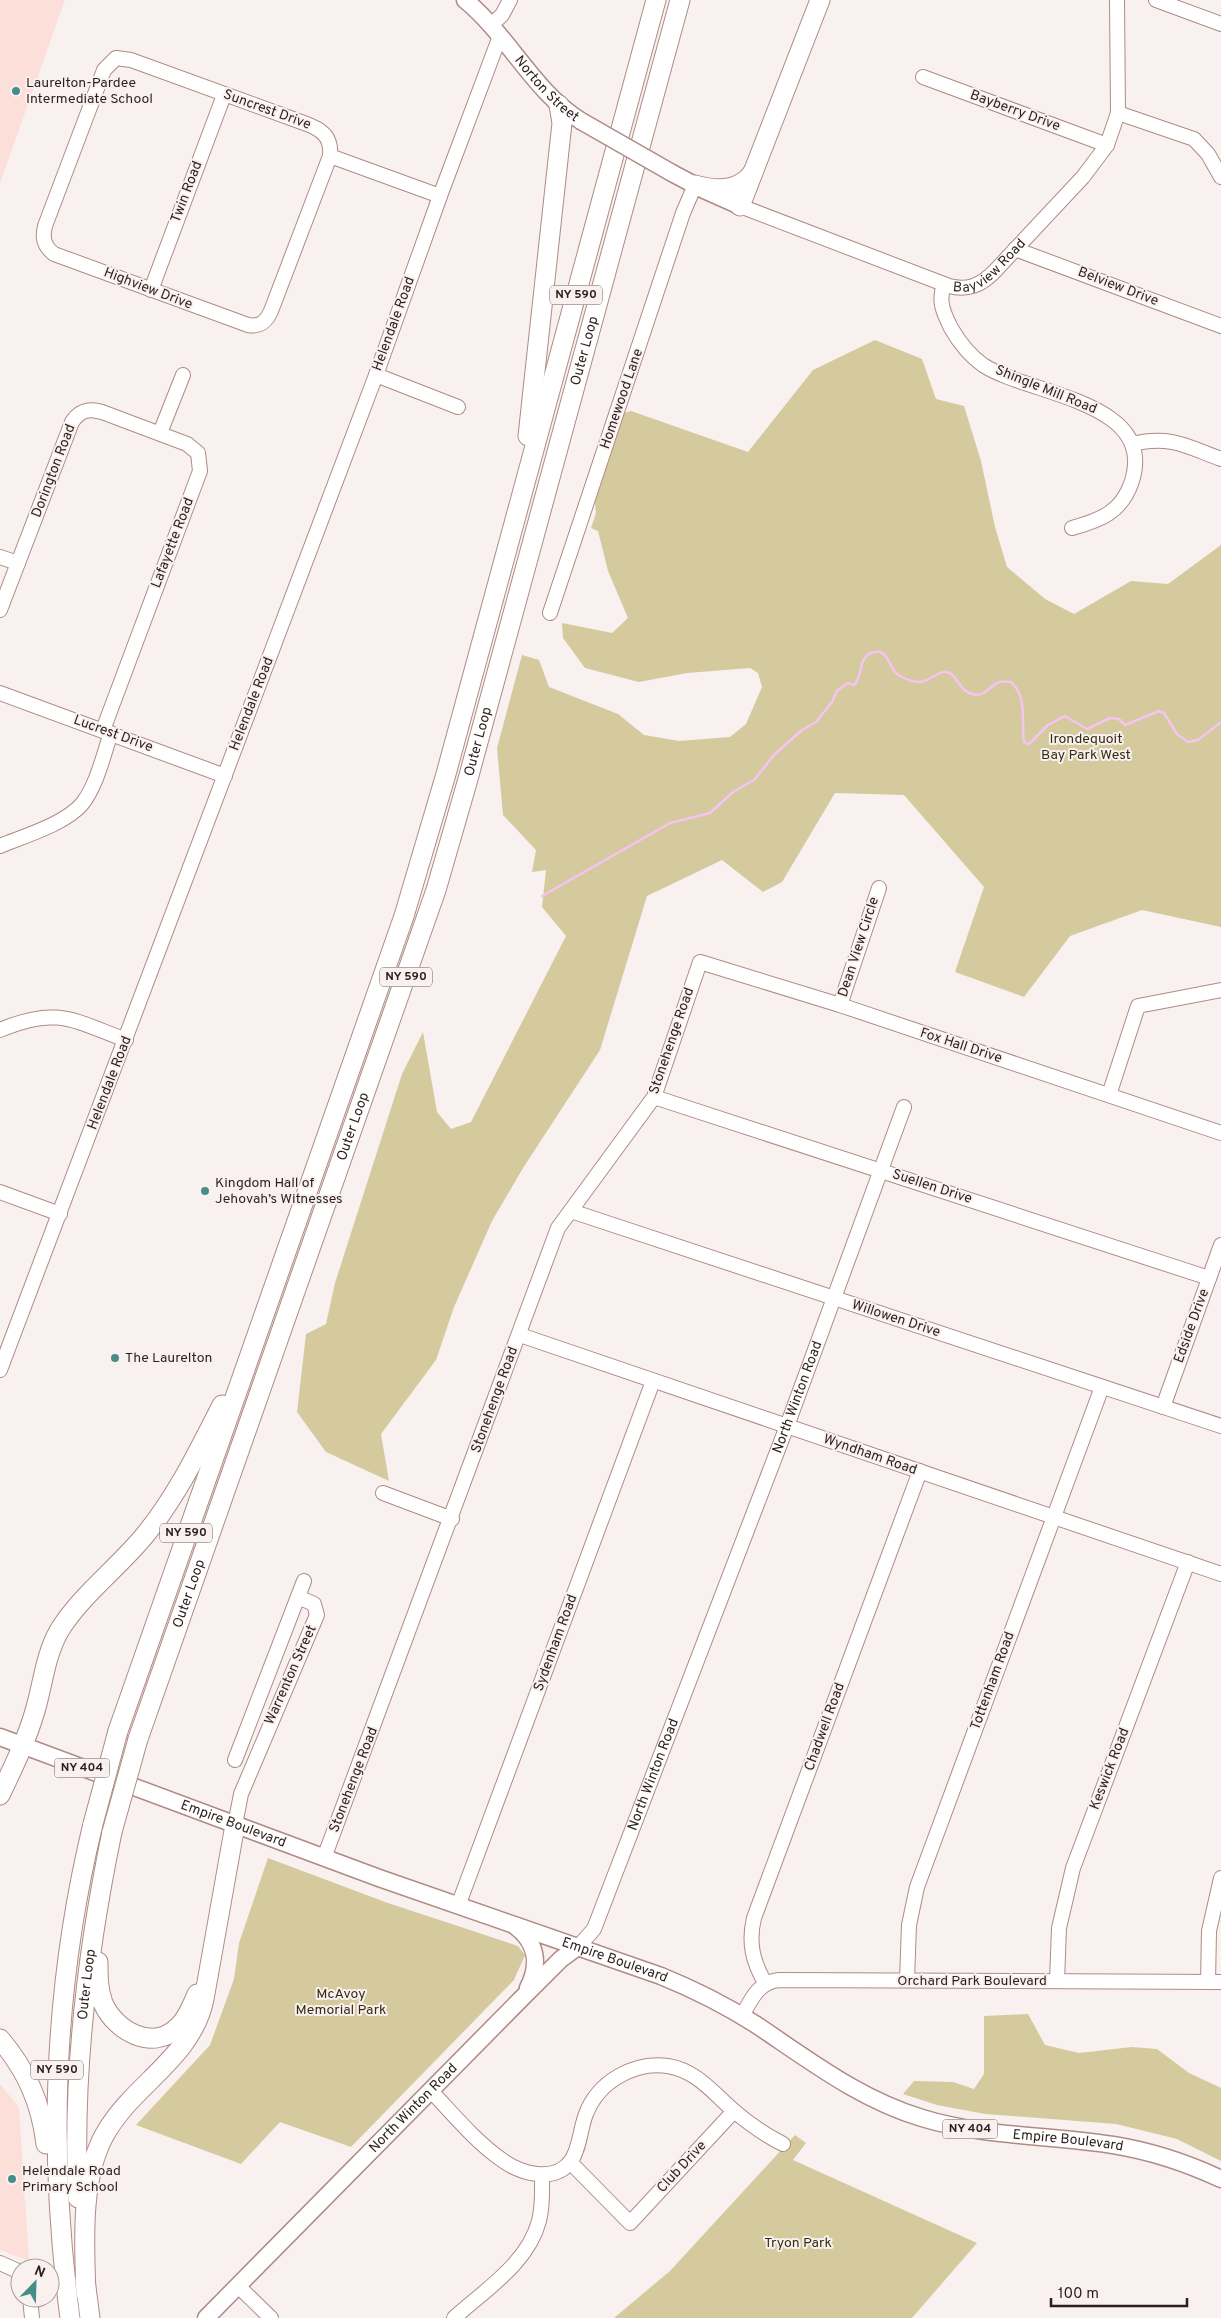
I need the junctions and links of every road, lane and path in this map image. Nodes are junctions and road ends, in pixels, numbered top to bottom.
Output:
1 (466, 0) edge
2 (510, 0) edge
3 (656, 0) edge
4 (680, 0) edge
5 (685, 0) edge
6 (820, 0) edge
7 (1117, 0) edge
8 (1156, 0) edge
9 (1221, 24) edge
10 (496, 31) junction
11 (663, 62) junction
12 (107, 66) joint
13 (923, 77) dead end
14 (224, 95) junction
15 (559, 105) junction
16 (1118, 113) junction
17 (1106, 145) junction
18 (330, 156) junction
19 (755, 169) junction
20 (672, 173) joint
21 (1221, 177) edge
22 (695, 186) junction
23 (440, 196) junction
24 (740, 206) junction
25 (1015, 249) junction
26 (944, 284) junction
27 (151, 290) junction
28 (1221, 326) edge
29 (183, 375) dead end
30 (376, 375) junction
31 (458, 407) dead end
32 (160, 433) junction
33 (1132, 444) junction
34 (1221, 459) edge
35 (1072, 528) dead end
36 (0, 556) edge
37 (18, 564) junction
38 (496, 590) junction
39 (0, 610) edge
40 (550, 613) dead end
41 (0, 693) edge
42 (107, 731) junction
43 (225, 776) junction
44 (0, 846) edge
45 (878, 888) dead end
46 (700, 962) joint
47 (1221, 990) edge
48 (840, 1005) junction
49 (0, 1030) edge
50 (126, 1040) junction
51 (1109, 1095) junction
52 (654, 1097) junction
53 (904, 1107) dead end
54 (1221, 1133) edge
55 (881, 1170) junction
56 (0, 1192) edge
57 (571, 1211) junction
58 (60, 1214) junction
59 (1221, 1245) edge
60 (1209, 1278) junction
61 (834, 1298) junction
62 (520, 1334) junction
63 (6, 1336) edge
64 (256, 1336) junction
65 (0, 1370) edge
66 (653, 1381) junction
67 (1102, 1387) junction
68 (1163, 1407) junction
69 (787, 1426) junction
70 (1221, 1426) edge
71 (920, 1471) junction
72 (383, 1493) dead end
73 (1054, 1517) junction
74 (452, 1519) junction
75 (1188, 1562) junction
76 (1221, 1574) edge
77 (304, 1581) dead end
78 (298, 1597) junction
79 (0, 1738) edge
80 (21, 1746) junction
81 (254, 1762) junction
82 (0, 1795) edge
83 (235, 1825) junction
84 (112, 1832) junction
85 (324, 1858) junction
86 (1221, 1878) edge
87 (458, 1906) junction
88 (509, 1923) junction
89 (214, 1946) junction
90 (579, 1946) junction
91 (907, 1980) junction
92 (1056, 1981) junction
93 (1214, 1982) edge
94 (765, 1983) junction
95 (523, 1997) junction
96 (742, 2016) junction
97 (0, 2039) edge
98 (430, 2091) junction
99 (734, 2111) junction
100 (783, 2144) dead end
101 (570, 2162) junction
102 (542, 2175) junction
103 (1221, 2179) edge
104 (65, 2277) junction
105 (238, 2286) junction
106 (86, 2292) junction
107 (70, 2318) edge
108 (90, 2318) edge
109 (206, 2318) edge
110 (271, 2318) edge
111 (454, 2318) edge

1 - 10 main road, Norton Street
2 - 10 street, Helendale Road
3 - 38 highway, Outer Loop / NY 590
4 - 11 highway, Outer Loop / NY 590
5 - 11 highway
6 - 19 highway
7 - 16 street, Bayview Road
8 - 9 street
10 - 15 main road, Norton Street
10 - 23 street, Helendale Road
11 - 84 highway, Outer Loop / NY 590, bridge
12 - 14 street, Suncrest Drive
12 - 27 street, Highview Drive
13 - 17 street, Bayberry Drive
14 - 18 street, Suncrest Drive
14 - 27 street, Twin Road
15 - 20 main road, Norton Street, bridge
15 - 38 highway
16 - 17 street, Bayview Road
16 - 21 street
17 - 25 street, Bayview Road
18 - 23 street
18 - 27 street, Highview Drive
19 - 22 highway
19 - 24 highway
20 - 22 main road, Bayview Road
22 - 24 main road, Bayview Road
22 - 40 street, Homewood Lane
23 - 30 street, Helendale Road
24 - 26 street, Bayview Road
25 - 26 street, Bayview Road
25 - 28 street, Belview Drive
26 - 33 street, Shingle Mill Road
29 - 32 street
30 - 31 street
30 - 43 street, Helendale Road
32 - 37 street, Dorington Road
32 - 42 street, Lafayette Road
33 - 34 street
33 - 35 street
36 - 37 street
37 - 39 street, Dorington Road
38 - 64 highway, Outer Loop / NY 590
41 - 42 street, Lucrest Drive
42 - 43 street, Lucrest Drive
42 - 44 street, Lafayette Road
43 - 50 street, Helendale Road
45 - 48 street, Dean View Circle
46 - 48 street, Fox Hall Drive
46 - 52 street, Stonehenge Road
47 - 51 street
48 - 51 street, Fox Hall Drive
49 - 50 street
50 - 58 street, Helendale Road
51 - 54 street, Fox Hall Drive
52 - 55 street, Suellen Drive
52 - 57 street, Stonehenge Road
53 - 55 street, North Winton Road
55 - 60 street, Suellen Drive
55 - 61 street, North Winton Road
56 - 58 street
57 - 61 street, Willowen Drive
57 - 62 street, Stonehenge Road
58 - 63 street, Helendale Road
59 - 60 street, Edside Drive
60 - 68 street, Edside Drive
61 - 67 street, Willowen Drive
61 - 69 street, North Winton Road
62 - 66 street, Wyndham Road
62 - 74 street, Stonehenge Road
63 - 65 street, Helendale Road
64 - 80 highway
64 - 104 highway, Outer Loop / NY 590, bridge
66 - 69 street, Wyndham Road
66 - 87 street, Sydenham Road
67 - 68 street, Willowen Drive
67 - 73 street, Tottenham Road
68 - 70 street, Willowen Drive
69 - 71 street, Wyndham Road
69 - 90 street, North Winton Road
71 - 73 street, Wyndham Road
71 - 94 street, Chadwell Road
72 - 74 street
73 - 75 street, Wyndham Road
73 - 91 street, Tottenham Road
74 - 85 street, Stonehenge Road
75 - 76 street, Wyndham Road
75 - 92 street, Keswick Road
77 - 78 street, Warrenton Street
78 - 81 street, Warrenton Street
78 - 81 street, Warrenton Street
79 - 80 main road, Empire Boulevard
80 - 82 highway
80 - 83 main road, Empire Boulevard / NY 404
81 - 83 street, Warrenton Street
83 - 85 main road, Empire Boulevard / NY 404
83 - 89 highway
84 - 89 highway
84 - 106 highway, Outer Loop / NY 590
85 - 87 main road, Empire Boulevard / NY 404
86 - 93 street
87 - 88 main road, Empire Boulevard / NY 404
88 - 90 main road, Empire Boulevard / NY 404
88 - 95 main road
89 - 106 highway
90 - 95 main road, North Winton Road
90 - 96 main road, Empire Boulevard / NY 404
91 - 92 street, Orchard Park Boulevard
91 - 94 street, Orchard Park Boulevard
92 - 93 street, Orchard Park Boulevard
94 - 96 street
95 - 98 main road, North Winton Road
96 - 103 main road, Empire Boulevard / NY 404
97 - 104 highway
98 - 102 street
98 - 105 main road, North Winton Road
99 - 100 street
99 - 101 street
99 - 101 street, Club Drive
101 - 102 street
102 - 111 street
104 - 107 highway, Outer Loop / NY 590
105 - 109 main road, North Winton Road
105 - 110 street
106 - 108 highway, Outer Loop / NY 590

